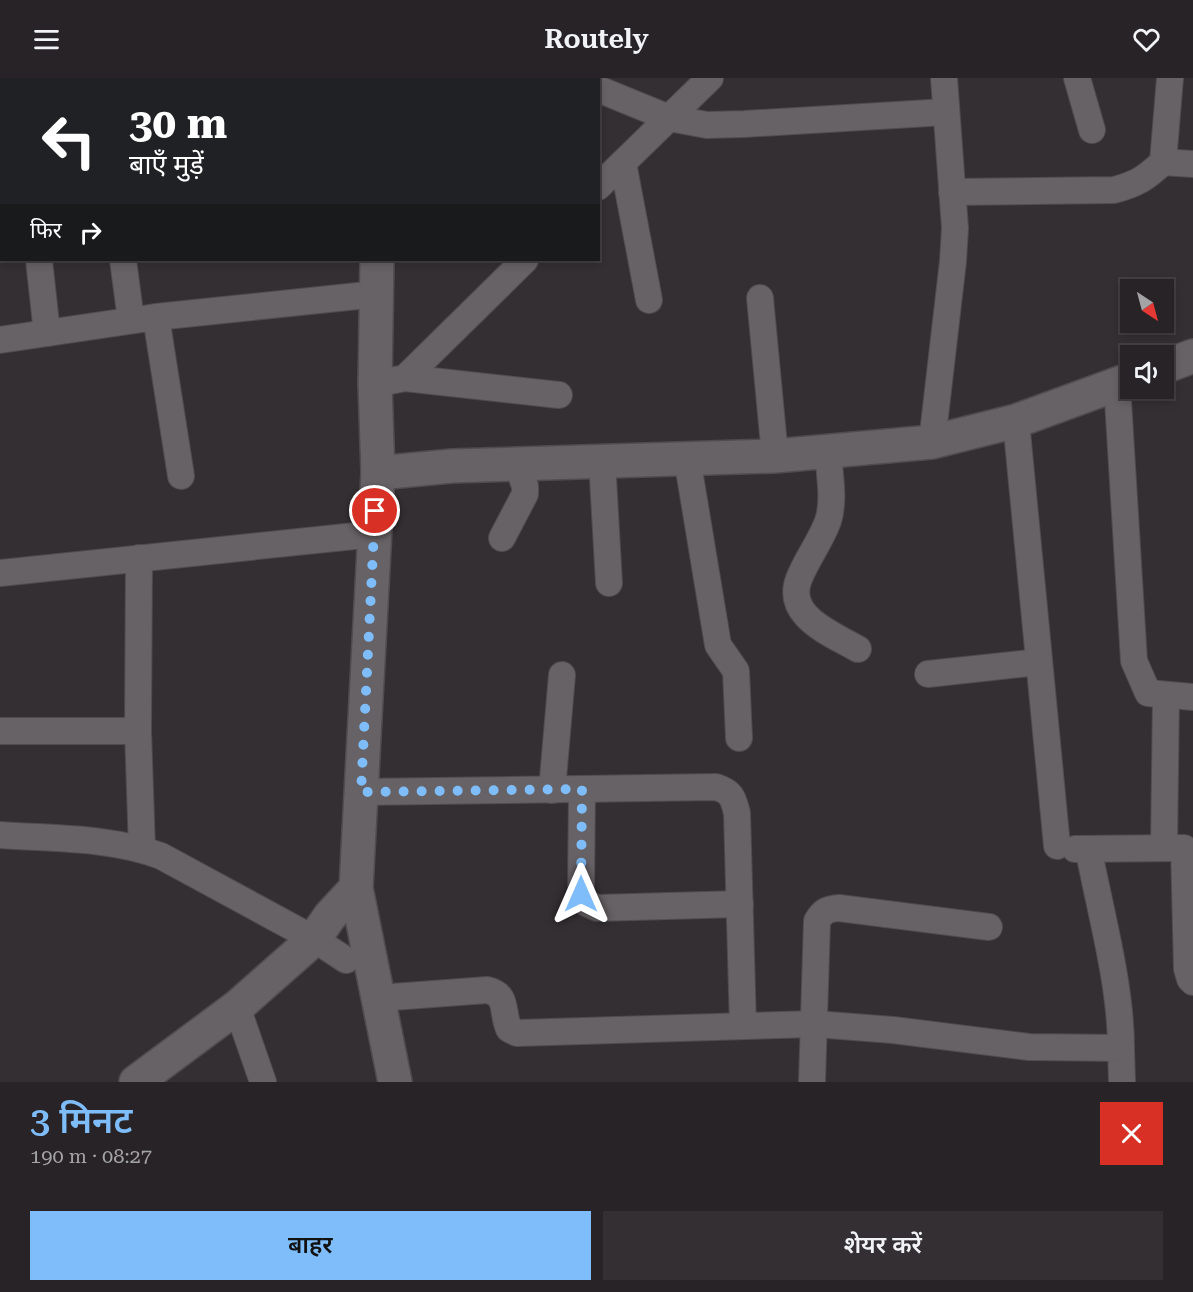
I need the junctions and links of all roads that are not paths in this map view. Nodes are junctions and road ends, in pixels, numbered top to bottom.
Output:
1 (710, 78) edge
2 (944, 78) edge
3 (1077, 78) edge
4 (1170, 78) edge
5 (600, 90) edge
6 (946, 112) junction
7 (669, 118) junction
8 (1092, 130) dead end
9 (1163, 162) junction
10 (623, 163) junction
11 (1193, 164) edge
12 (600, 185) edge
13 (952, 192) junction
14 (39, 261) edge
15 (123, 261) edge
16 (377, 261) edge
17 (524, 261) edge
18 (376, 294) junction
19 (760, 298) dead end
20 (649, 300) dead end
21 (144, 318) junction
22 (47, 333) junction
23 (0, 340) edge
24 (1193, 356) edge
25 (1174, 363) edge
26 (390, 381) junction
27 (1120, 382) edge
28 (559, 395) dead end
29 (1125, 399) edge
30 (1016, 421) junction
31 (932, 442) junction
32 (828, 451) junction
33 (775, 456) junction
34 (687, 458) junction
35 (602, 461) junction
36 (517, 464) junction
37 (181, 476) dead end
38 (376, 507) junction
39 (502, 538) dead end
40 (138, 558) junction
41 (0, 573) edge
42 (609, 583) dead end
43 (858, 650) dead end
44 (1040, 662) junction
45 (928, 674) dead end
46 (562, 675) dead end
47 (1166, 695) junction
48 (1193, 697) edge
49 (138, 731) junction
50 (0, 732) edge
51 (739, 738) dead end
52 (582, 789) junction
53 (552, 790) junction
54 (361, 792) junction
55 (0, 835) edge
56 (1180, 848) edge
57 (142, 849) junction
58 (1074, 851) junction
59 (356, 888) junction
60 (740, 904) junction
61 (989, 927) dead end
62 (314, 939) junction
63 (346, 960) dead end
64 (1193, 981) edge
65 (379, 998) junction
66 (237, 1006) junction
67 (815, 1024) junction
68 (743, 1026) junction
69 (1121, 1048) junction
70 (136, 1082) edge
71 (263, 1082) edge
72 (395, 1082) edge
73 (812, 1082) edge
74 (1122, 1082) edge

1 - 7 street
2 - 6 street
3 - 8 street
4 - 9 street
5 - 7 street
6 - 7 street
6 - 13 street
7 - 10 street
9 - 11 street
9 - 13 street
10 - 12 street
10 - 20 street
13 - 31 street
14 - 22 street
15 - 21 street
16 - 18 street
17 - 26 street
18 - 21 street
18 - 26 street
19 - 33 street
21 - 22 street
21 - 37 street
22 - 23 street
24 - 25 street
26 - 28 street
26 - 38 street
27 - 30 street
29 - 47 street
30 - 31 street
30 - 44 street
31 - 32 street
32 - 33 street
32 - 43 street
33 - 34 street
34 - 35 street
34 - 51 street
35 - 36 street
35 - 42 street
36 - 38 street
36 - 39 street
38 - 40 street
38 - 54 street
40 - 41 street
40 - 49 street
44 - 45 street
44 - 58 street
46 - 53 street
47 - 48 street
47 - 56 street
49 - 50 street
49 - 57 street
52 - 53 street
52 - 60 street
52 - 60 street
53 - 54 street
54 - 59 street
55 - 57 street
56 - 58 street
56 - 64 street
57 - 62 street
58 - 69 street
59 - 62 street
59 - 65 street
60 - 68 street
61 - 67 street
62 - 63 street
62 - 66 street
65 - 68 street
65 - 72 street
66 - 70 street
66 - 71 street
67 - 68 street
67 - 69 street
67 - 73 street
69 - 74 street

